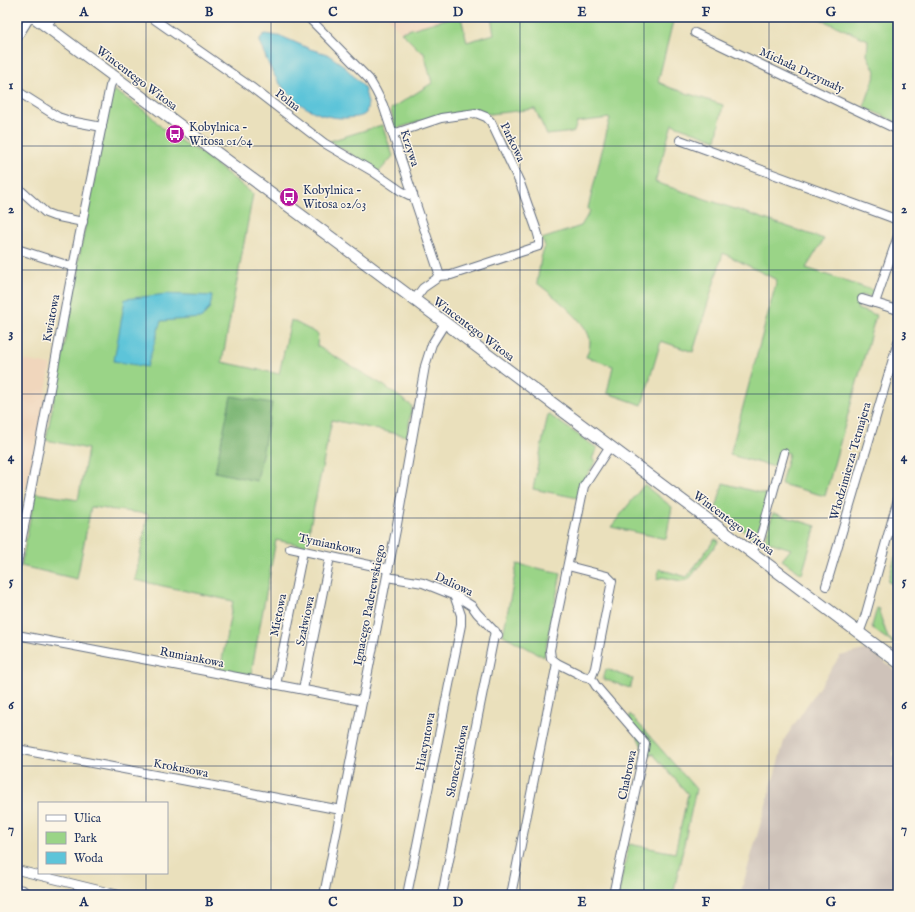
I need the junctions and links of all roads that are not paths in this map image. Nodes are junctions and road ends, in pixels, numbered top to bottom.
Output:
1 (30, 17) edge
2 (34, 17) edge
3 (53, 17) edge
4 (151, 17) edge
5 (308, 17) edge
6 (46, 26) junction
7 (695, 33) dead end
8 (17, 38) edge
9 (114, 77) junction
10 (17, 91) edge
11 (102, 127) junction
12 (898, 130) edge
13 (393, 134) junction
14 (680, 140) dead end
15 (17, 187) edge
16 (413, 195) junction
17 (83, 222) junction
18 (898, 222) edge
19 (898, 236) edge
20 (17, 249) edge
21 (73, 267) junction
22 (438, 276) junction
23 (862, 299) dead end
24 (414, 300) junction
25 (875, 303) junction
26 (898, 310) edge
27 (445, 323) junction
28 (898, 342) edge
29 (610, 446) junction
30 (784, 453) dead end
31 (898, 499) edge
32 (290, 548) dead end
33 (304, 551) junction
34 (751, 552) junction
35 (330, 557) junction
36 (17, 564) edge
37 (568, 566) junction
38 (387, 573) junction
39 (826, 586) dead end
40 (454, 595) junction
41 (497, 633) joint
42 (859, 633) junction
43 (17, 635) edge
44 (898, 662) edge
45 (557, 663) junction
46 (591, 678) junction
47 (276, 685) junction
48 (303, 689) junction
49 (362, 702) junction
50 (17, 749) edge
51 (341, 810) junction
52 (17, 870) edge
53 (17, 889) edge
54 (28, 895) edge
55 (119, 895) edge
56 (324, 895) edge
57 (407, 895) edge
58 (442, 895) edge
59 (511, 895) edge
60 (613, 895) edge

1 - 8 street
2 - 6 street, Wincentego Witosa
3 - 6 street
4 - 16 street, Polna
5 - 13 street, Krzywa
6 - 9 street, Wincentego Witosa
7 - 12 street, Michała Drzymały
9 - 11 street, Kwiatowa
9 - 24 street, Wincentego Witosa
10 - 11 street
11 - 17 street, Kwiatowa
13 - 16 street, Krzywa
13 - 22 street, Parkowa
14 - 18 street
15 - 17 street
16 - 22 street, Krzywa
17 - 21 street, Kwiatowa
19 - 25 street
20 - 21 street
21 - 36 street, Kwiatowa
22 - 24 street
23 - 25 street
24 - 27 street, Wincentego Witosa
25 - 26 street
27 - 29 street, Wincentego Witosa
27 - 38 street, Ignacego Paderewskiego
28 - 39 street, Włodzimierza Tetmajera
29 - 34 street, Wincentego Witosa
29 - 37 street
30 - 34 street
31 - 42 street
32 - 33 street, Tymiankowa
33 - 35 street, Tymiankowa
33 - 47 street, Miętowa
34 - 42 street, Wincentego Witosa
35 - 38 street, Tymiankowa
35 - 48 street, Szałwiowa
37 - 45 street
37 - 46 street
38 - 40 street, Daliowa
38 - 49 street, Ignacego Paderewskiego
40 - 41 street, Daliowa
40 - 57 street, Hiacyntowa
41 - 58 street, Słonecznikowa
42 - 44 street, Wincentego Witosa
43 - 47 street, Rumiankowa
45 - 46 street
45 - 59 street
46 - 60 street, Chabrowa
47 - 48 street, Rumiankowa
48 - 49 street, Rumiankowa
49 - 51 street, Ignacego Paderewskiego
50 - 51 street, Krokusowa
51 - 56 street, Ignacego Paderewskiego
52 - 55 street
53 - 54 street

